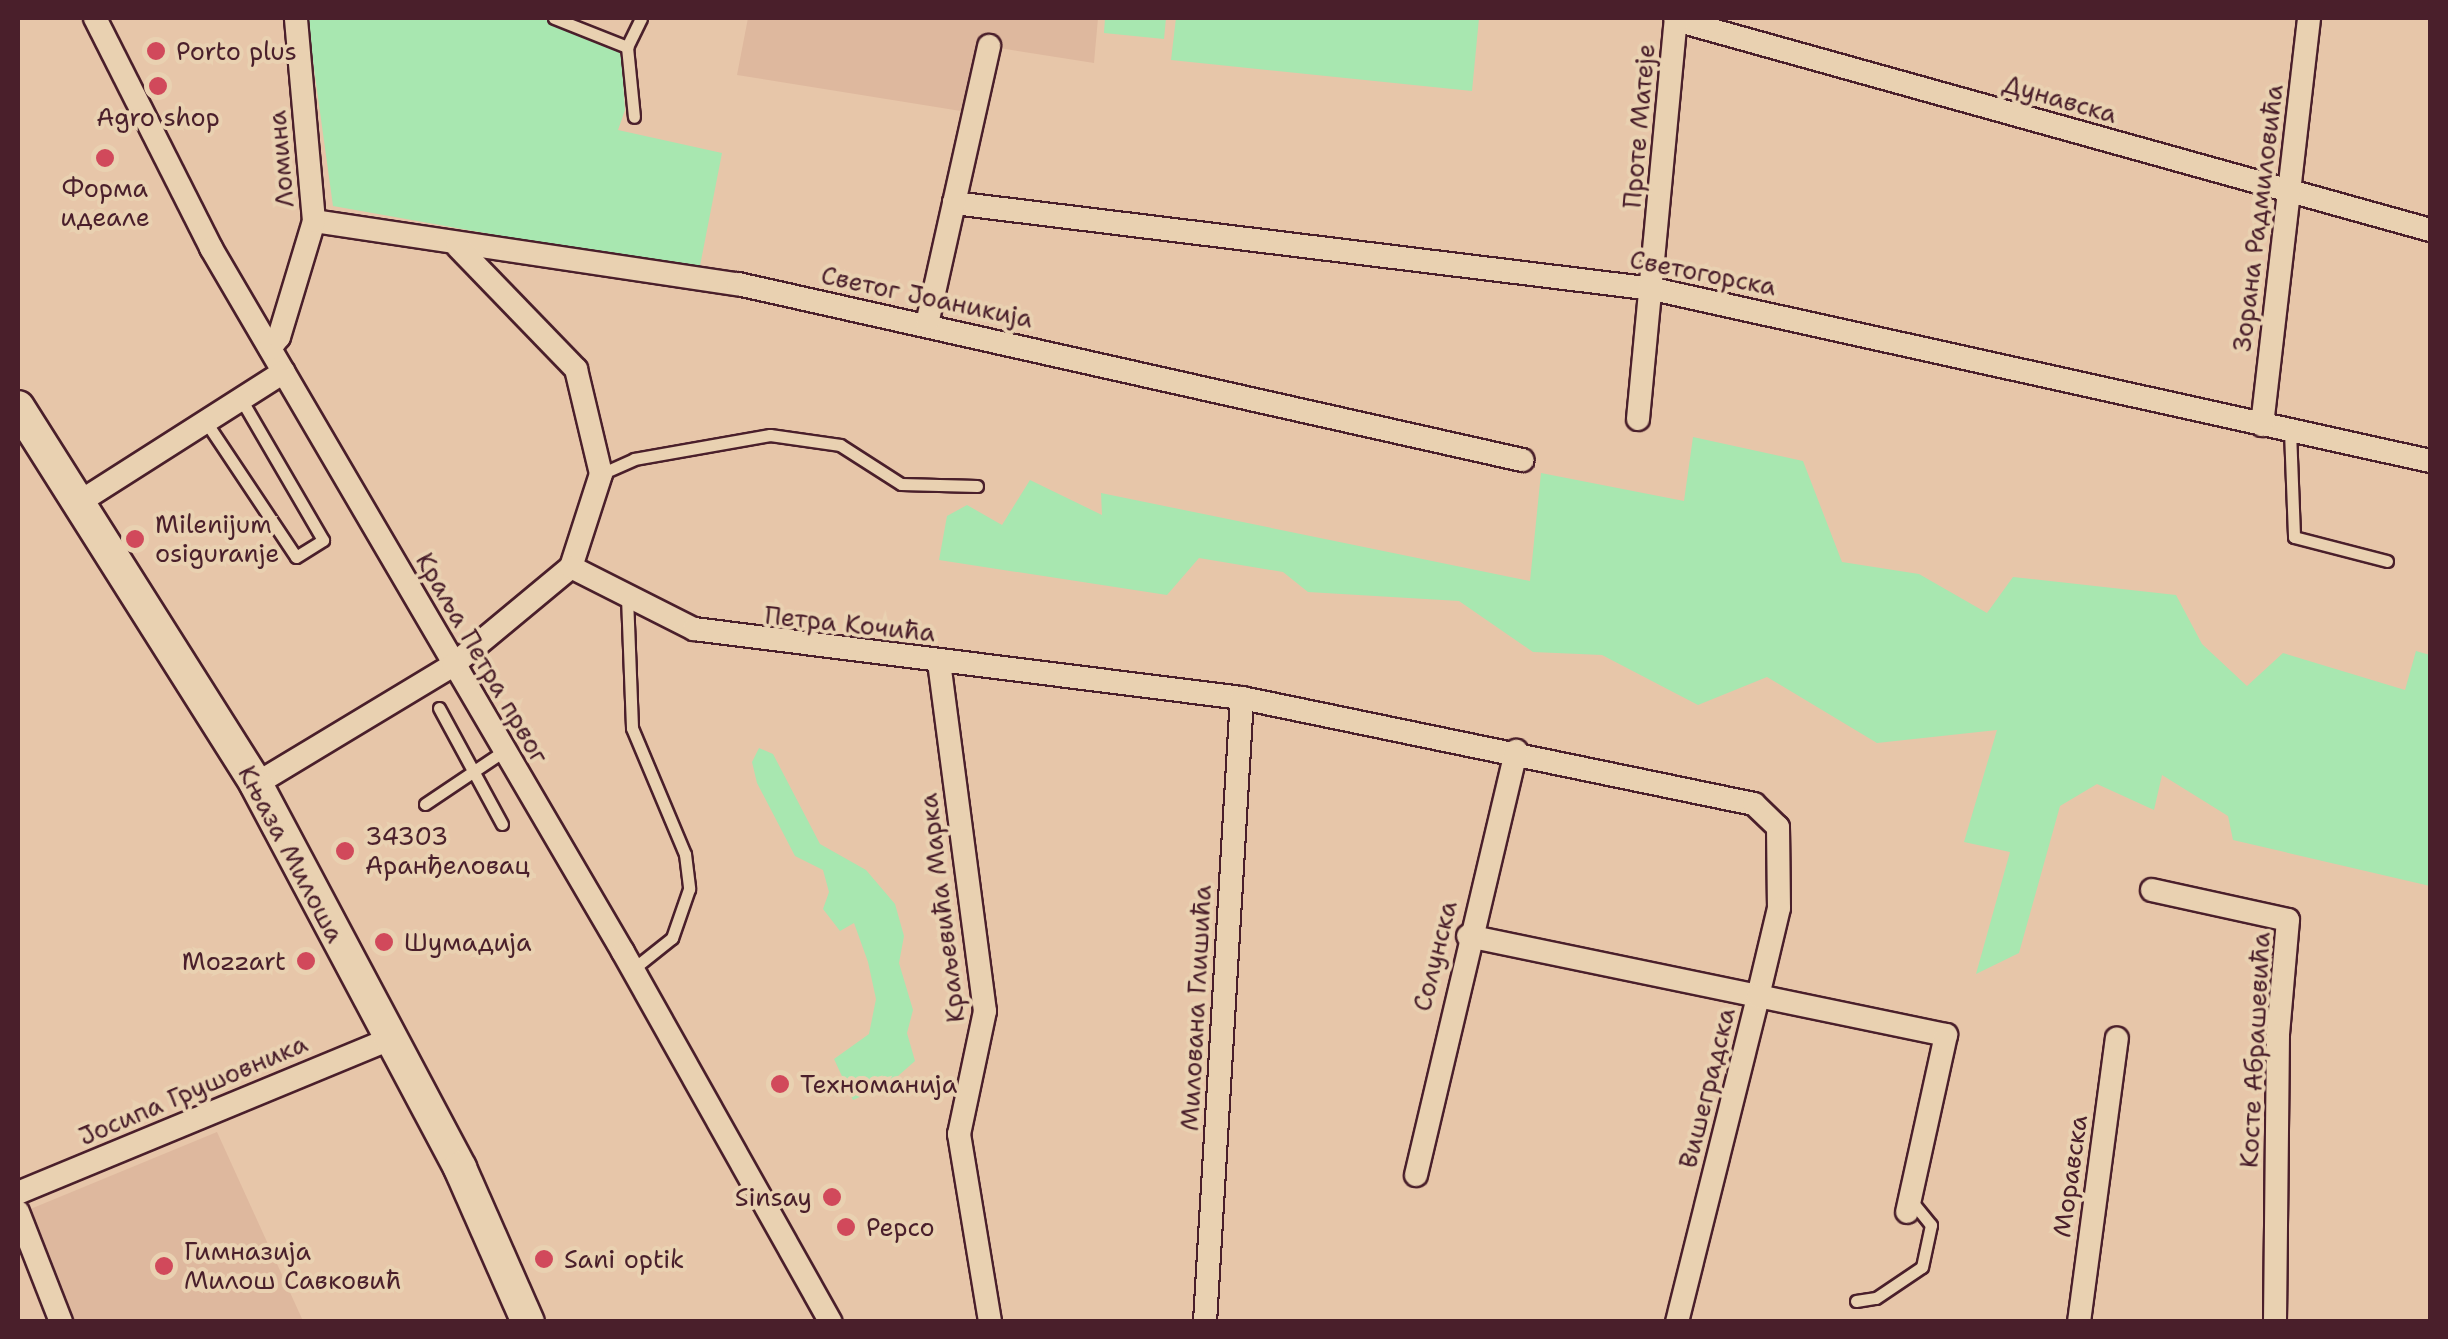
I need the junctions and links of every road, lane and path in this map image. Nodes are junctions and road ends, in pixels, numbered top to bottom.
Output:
1 (96, 18) edge
2 (296, 18) edge
3 (554, 18) edge
4 (641, 18) edge
5 (2308, 18) edge
6 (1676, 19) edge
7 (989, 46) dead end
8 (628, 47) junction
9 (634, 116) dead end
10 (2290, 192) junction
11 (954, 202) junction
12 (314, 221) junction
13 (2430, 230) edge
14 (458, 247) junction
15 (1653, 289) junction
16 (926, 324) junction
17 (270, 348) junction
18 (284, 372) junction
19 (241, 400) junction
20 (18, 407) edge
21 (1638, 419) dead end
22 (206, 422) junction
23 (2262, 425) junction
24 (2290, 431) junction
25 (1522, 460) dead end
26 (2430, 461) edge
27 (601, 474) junction
28 (977, 486) dead end
29 (78, 503) junction
30 (2386, 561) dead end
31 (572, 566) junction
32 (627, 590) junction
33 (940, 662) junction
34 (454, 665) junction
35 (1242, 698) junction
36 (438, 708) dead end
37 (504, 750) junction
38 (1516, 751) junction
39 (473, 771) junction
40 (256, 784) junction
41 (426, 804) dead end
42 (502, 824) dead end
43 (2152, 890) dead end
44 (1468, 936) junction
45 (633, 968) junction
46 (1758, 996) junction
47 (390, 1039) junction
48 (2118, 1039) dead end
49 (1416, 1175) dead end
50 (18, 1193) edge
51 (1908, 1205) joint
52 (18, 1212) edge
53 (1856, 1301) dead end
54 (60, 1322) edge
55 (528, 1322) edge
56 (831, 1322) edge
57 (990, 1322) edge
58 (1205, 1322) edge
59 (1677, 1322) edge
60 (2079, 1322) edge
61 (2275, 1322) edge

1 - 17 street, Краља Петра првог
2 - 12 street, Ломина
3 - 8 lane
4 - 8 lane
5 - 10 street, Зорана Радмиловића
6 - 10 street, Дунавска
6 - 15 street, Проте Матеје
7 - 11 street
8 - 9 lane
10 - 13 street, Дунавска
10 - 23 street, Зорана Радмиловића
11 - 15 street, Светогорска
11 - 16 street
12 - 14 street, Светог Јоаникија
12 - 17 street, Ломина
14 - 16 street, Светог Јоаникија
14 - 27 street
15 - 21 street, Проте Матеје
15 - 23 street, Светогорска
16 - 25 street, Светог Јоаникија
17 - 18 street, Краља Петра првог
18 - 19 street
18 - 34 street, Краља Петра првог
19 - 22 street
19 - 22 lane
20 - 29 street, Књаза Милоша
22 - 29 street
23 - 24 street, Светогорска
24 - 26 street, Светогорска
24 - 30 lane
27 - 28 lane
27 - 31 street
29 - 40 street, Књаза Милоша
31 - 32 street, Петра Кочића
31 - 34 street
32 - 33 street, Петра Кочића
32 - 45 lane
33 - 35 street, Петра Кочића
33 - 57 street, Краљевића Марка
34 - 37 street, Краља Петра првог
34 - 40 street
35 - 38 street, Петра Кочића
35 - 58 street, Милована Глишића
36 - 39 lane
37 - 39 lane
37 - 45 street, Краља Петра првог
38 - 44 street, Солунска
38 - 46 street, Петра Кочића
39 - 41 lane
39 - 42 lane
40 - 47 street, Књаза Милоша
43 - 61 street, Косте Абрашевића
44 - 46 street
44 - 49 street, Солунска
45 - 56 street, Краља Петра првог
46 - 51 street, Вишеградска
46 - 59 street, Вишеградска
47 - 50 street, Јосипа Грушовника
47 - 55 street, Књаза Милоша
48 - 60 street, Моравска
51 - 53 lane
52 - 54 street

